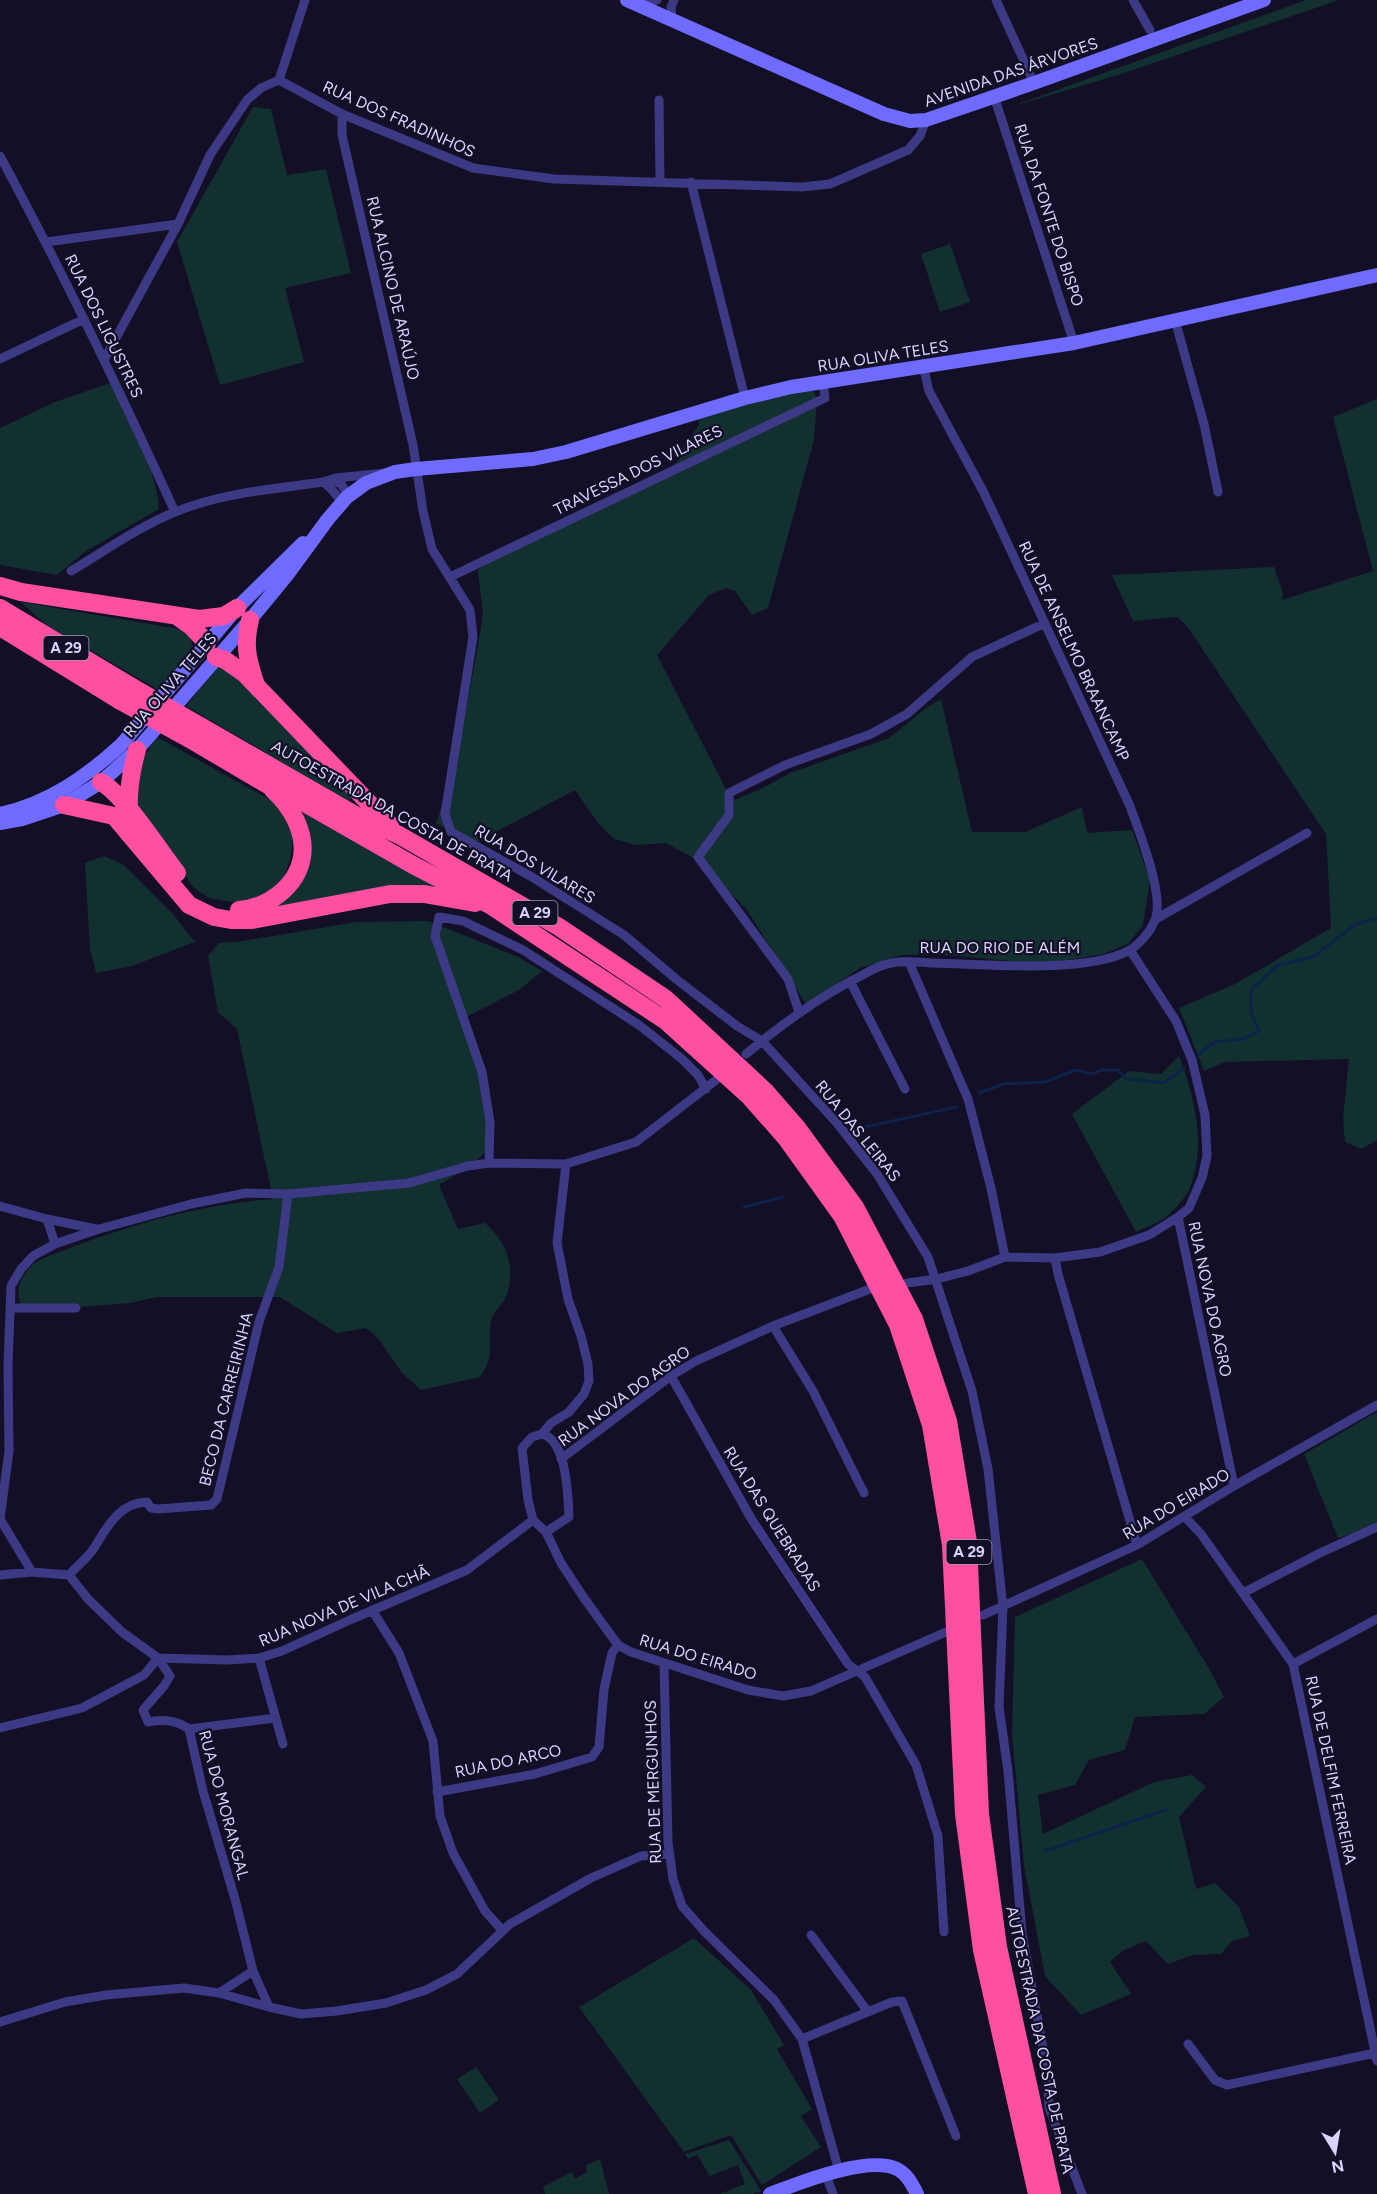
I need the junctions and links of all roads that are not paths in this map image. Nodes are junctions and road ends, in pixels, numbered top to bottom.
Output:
1 (305, 0) edge
2 (657, 0) edge
3 (674, 0) edge
4 (996, 0) edge
5 (1132, 0) edge
6 (1264, 0) edge
7 (633, 3) edge
8 (672, 20) junction
9 (1150, 30) dead end
10 (279, 80) junction
11 (1034, 83) junction
12 (994, 96) junction
13 (659, 100) dead end
14 (342, 114) junction
15 (926, 120) junction
16 (0, 156) edge
17 (660, 182) junction
18 (691, 182) junction
19 (178, 224) junction
20 (46, 242) junction
21 (1377, 275) edge
22 (84, 320) junction
23 (1175, 320) junction
24 (1074, 343) junction
25 (105, 358) junction
26 (0, 359) edge
27 (923, 366) junction
28 (823, 382) junction
29 (746, 398) junction
30 (416, 469) junction
31 (395, 472) junction
32 (327, 480) junction
33 (1218, 492) dead end
34 (346, 499) junction
35 (175, 512) junction
36 (71, 571) dead end
37 (450, 577) junction
38 (0, 586) edge
39 (0, 608) edge
40 (243, 614) junction
41 (177, 616) junction
42 (1045, 623) junction
43 (0, 627) edge
44 (210, 653) junction
45 (256, 687) junction
46 (136, 750) junction
47 (104, 760) junction
48 (80, 779) junction
49 (101, 782) junction
50 (268, 785) junction
51 (64, 805) junction
52 (122, 813) junction
53 (0, 814) edge
54 (0, 823) edge
55 (1306, 833) dead end
56 (399, 835) junction
57 (490, 905) junction
58 (1156, 919) junction
59 (1130, 950) junction
60 (909, 962) junction
61 (850, 981) junction
62 (799, 1012) junction
63 (762, 1041) junction
64 (746, 1054) dead end
65 (716, 1080) dead end
66 (706, 1089) junction
67 (905, 1089) dead end
68 (489, 1163) junction
69 (566, 1164) junction
70 (288, 1194) junction
71 (0, 1206) edge
72 (1178, 1217) junction
73 (47, 1219) junction
74 (99, 1229) junction
75 (55, 1244) junction
76 (1005, 1257) junction
77 (1055, 1258) junction
78 (937, 1279) junction
79 (907, 1282) dead end
80 (870, 1289) dead end
81 (10, 1308) junction
82 (76, 1308) dead end
83 (773, 1326) junction
84 (671, 1377) junction
85 (1377, 1406) edge
86 (542, 1434) junction
87 (561, 1459) junction
88 (1234, 1486) junction
89 (864, 1493) dead end
90 (1185, 1517) junction
91 (0, 1519) edge
92 (533, 1520) junction
93 (1377, 1527) edge
94 (546, 1532) junction
95 (1137, 1545) junction
96 (32, 1572) junction
97 (0, 1575) edge
98 (69, 1575) junction
99 (1244, 1593) junction
100 (1003, 1607) junction
101 (372, 1610) junction
102 (983, 1615) dead end
103 (1377, 1619) edge
104 (946, 1632) dead end
105 (618, 1645) junction
106 (158, 1658) junction
107 (259, 1658) junction
108 (664, 1663) junction
109 (1293, 1664) junction
110 (856, 1671) junction
111 (275, 1718) junction
112 (0, 1728) edge
113 (189, 1729) junction
114 (283, 1744) dead end
115 (437, 1792) junction
116 (669, 1854) junction
117 (502, 1930) junction
118 (944, 1932) dead end
119 (811, 1935) dead end
120 (253, 1971) junction
121 (219, 1993) junction
122 (269, 2007) junction
123 (868, 2012) junction
124 (0, 2022) edge
125 (802, 2039) junction
126 (1188, 2044) dead end
127 (1376, 2057) edge
128 (956, 2136) dead end
129 (832, 2173) junction
130 (770, 2194) edge
131 (833, 2194) edge
132 (917, 2194) edge
133 (1037, 2194) edge
134 (1052, 2194) edge
135 (1082, 2194) edge

1 - 10 street
2 - 7 street
3 - 8 street
4 - 11 street
5 - 9 street
6 - 11 main road, AVENIDA DAS ÁRVORES
7 - 8 main road, AVENIDA DAS ÁRVORES
8 - 15 main road, AVENIDA DAS ÁRVORES
10 - 14 street, RUA DOS FRADINHOS
10 - 19 street
11 - 12 main road, AVENIDA DAS ÁRVORES
12 - 15 main road, AVENIDA DAS ÁRVORES
12 - 24 street, RUA DA FONTE DO BISPO
13 - 17 street
14 - 17 street, RUA DOS FRADINHOS
14 - 30 street, RUA ALCINO DE ARAÚJO
15 - 18 street, RUA DOS FRADINHOS
16 - 20 street, RUA DOS LIGUSTRES
17 - 18 street, RUA DOS FRADINHOS
18 - 29 street
19 - 20 street
19 - 25 street
20 - 22 street, RUA DOS LIGUSTRES
21 - 23 main road, RUA OLIVA TELES
22 - 25 street, RUA DOS LIGUSTRES
22 - 26 street
23 - 24 main road, RUA OLIVA TELES
23 - 33 street
24 - 27 main road, RUA OLIVA TELES
25 - 35 street, RUA DOS LIGUSTRES
27 - 28 main road, RUA OLIVA TELES
27 - 42 street, RUA DE ANSELMO BRAANCAMP
28 - 29 main road, RUA OLIVA TELES
28 - 37 street, TRAVESSA DOS VILARES
29 - 30 main road, RUA OLIVA TELES
30 - 31 main road, RUA OLIVA TELES
30 - 37 street, RUA DOS VILARES
31 - 32 street, RUA OLIVA TELES
31 - 34 main road, RUA OLIVA TELES
32 - 34 street
32 - 35 street, RUA OLIVA TELES
34 - 40 main road, RUA OLIVA TELES
35 - 36 street, RUA OLIVA TELES
37 - 63 street, RUA DOS VILARES
38 - 41 highway
39 - 56 highway, AUTOESTRADA DA COSTA DE PRATA / A 29, bridge
40 - 41 highway
40 - 44 main road, RUA OLIVA TELES
40 - 45 highway
41 - 44 highway
42 - 58 street, RUA DE ANSELMO BRAANCAMP
42 - 62 street
43 - 50 highway, A 29, bridge
44 - 45 highway
44 - 46 main road, RUA OLIVA TELES
44 - 47 main road, RUA OLIVA TELES
45 - 56 highway
46 - 49 main road, RUA OLIVA TELES
46 - 52 highway
47 - 48 main road, RUA OLIVA TELES
47 - 49 main road
48 - 49 main road
48 - 53 main road, RUA OLIVA TELES
49 - 51 main road, RUA OLIVA TELES
49 - 52 highway
50 - 52 highway
50 - 57 highway, A 29
51 - 52 highway
51 - 54 main road, RUA OLIVA TELES
52 - 57 highway
55 - 58 street
56 - 134 highway, AUTOESTRADA DA COSTA DE PRATA / A 29
57 - 133 highway, A 29
58 - 59 street
59 - 60 street, RUA DO RIO DE ALÉM
59 - 72 street
60 - 61 street, RUA DO RIO DE ALÉM
60 - 76 street
61 - 62 street, RUA DO RIO DE ALÉM
61 - 67 street
62 - 63 street, RUA DO RIO DE ALÉM
63 - 64 street, RUA DO RIO DE ALÉM
63 - 78 street, RUA DAS LEIRAS
65 - 66 street
66 - 68 street
66 - 69 street
68 - 69 street
68 - 70 street
69 - 86 street
70 - 74 street
70 - 98 street, BECO DA CARREIRINHA
71 - 73 street
72 - 77 street, RUA NOVA DO AGRO
72 - 88 street, RUA NOVA DO AGRO
73 - 74 street
73 - 75 street
74 - 75 street
75 - 81 street
76 - 77 street, RUA NOVA DO AGRO
76 - 78 street, RUA NOVA DO AGRO
77 - 95 street
78 - 79 street, RUA NOVA DO AGRO
78 - 100 street, RUA DAS LEIRAS
80 - 83 street, RUA NOVA DO AGRO
81 - 82 street
81 - 91 street
83 - 84 street, RUA NOVA DO AGRO
83 - 89 street
84 - 87 street, RUA NOVA DO AGRO
84 - 110 street, RUA DAS QUEBRADAS
85 - 88 street, RUA DO EIRADO
86 - 87 street
86 - 92 street
87 - 94 street
88 - 90 street, RUA DO EIRADO
90 - 95 street, RUA DO EIRADO
90 - 99 street, RUA DE DELFIM FERREIRA
91 - 96 street
92 - 94 street, RUA DO EIRADO
92 - 101 street, RUA NOVA DE VILA CHÃ
93 - 99 street
94 - 105 street, RUA DO EIRADO
95 - 100 street, RUA DO EIRADO
96 - 97 street
96 - 98 street
98 - 106 street
99 - 109 street, RUA DE DELFIM FERREIRA
100 - 102 street, RUA DO EIRADO
100 - 135 street, RUA DAS LEIRAS
101 - 107 street, RUA NOVA DE VILA CHÃ
101 - 115 street, RUA DO ARCO
103 - 109 street
104 - 110 street, RUA DO EIRADO
105 - 108 street, RUA DO EIRADO
105 - 115 street, RUA DO ARCO
106 - 107 street, RUA NOVA DE VILA CHÃ
106 - 112 street
106 - 113 street, RUA DO MORANGAL
107 - 111 street
108 - 110 street, RUA DO EIRADO
108 - 116 street, RUA DE MERGUNHOS
109 - 127 street, RUA DE DELFIM FERREIRA
110 - 118 street, RUA DAS QUEBRADAS
111 - 113 street
111 - 114 street
113 - 120 street, RUA DO MORANGAL
115 - 117 street
116 - 117 street
116 - 125 street, RUA DE MERGUNHOS
117 - 122 street
119 - 123 street
120 - 121 street
120 - 122 street, RUA DO MORANGAL
121 - 122 street
121 - 124 street
123 - 125 street
123 - 128 street
125 - 129 street, RUA DE MERGUNHOS
126 - 127 street
129 - 130 main road
129 - 131 street, RUA DE MERGUNHOS
129 - 132 main road

